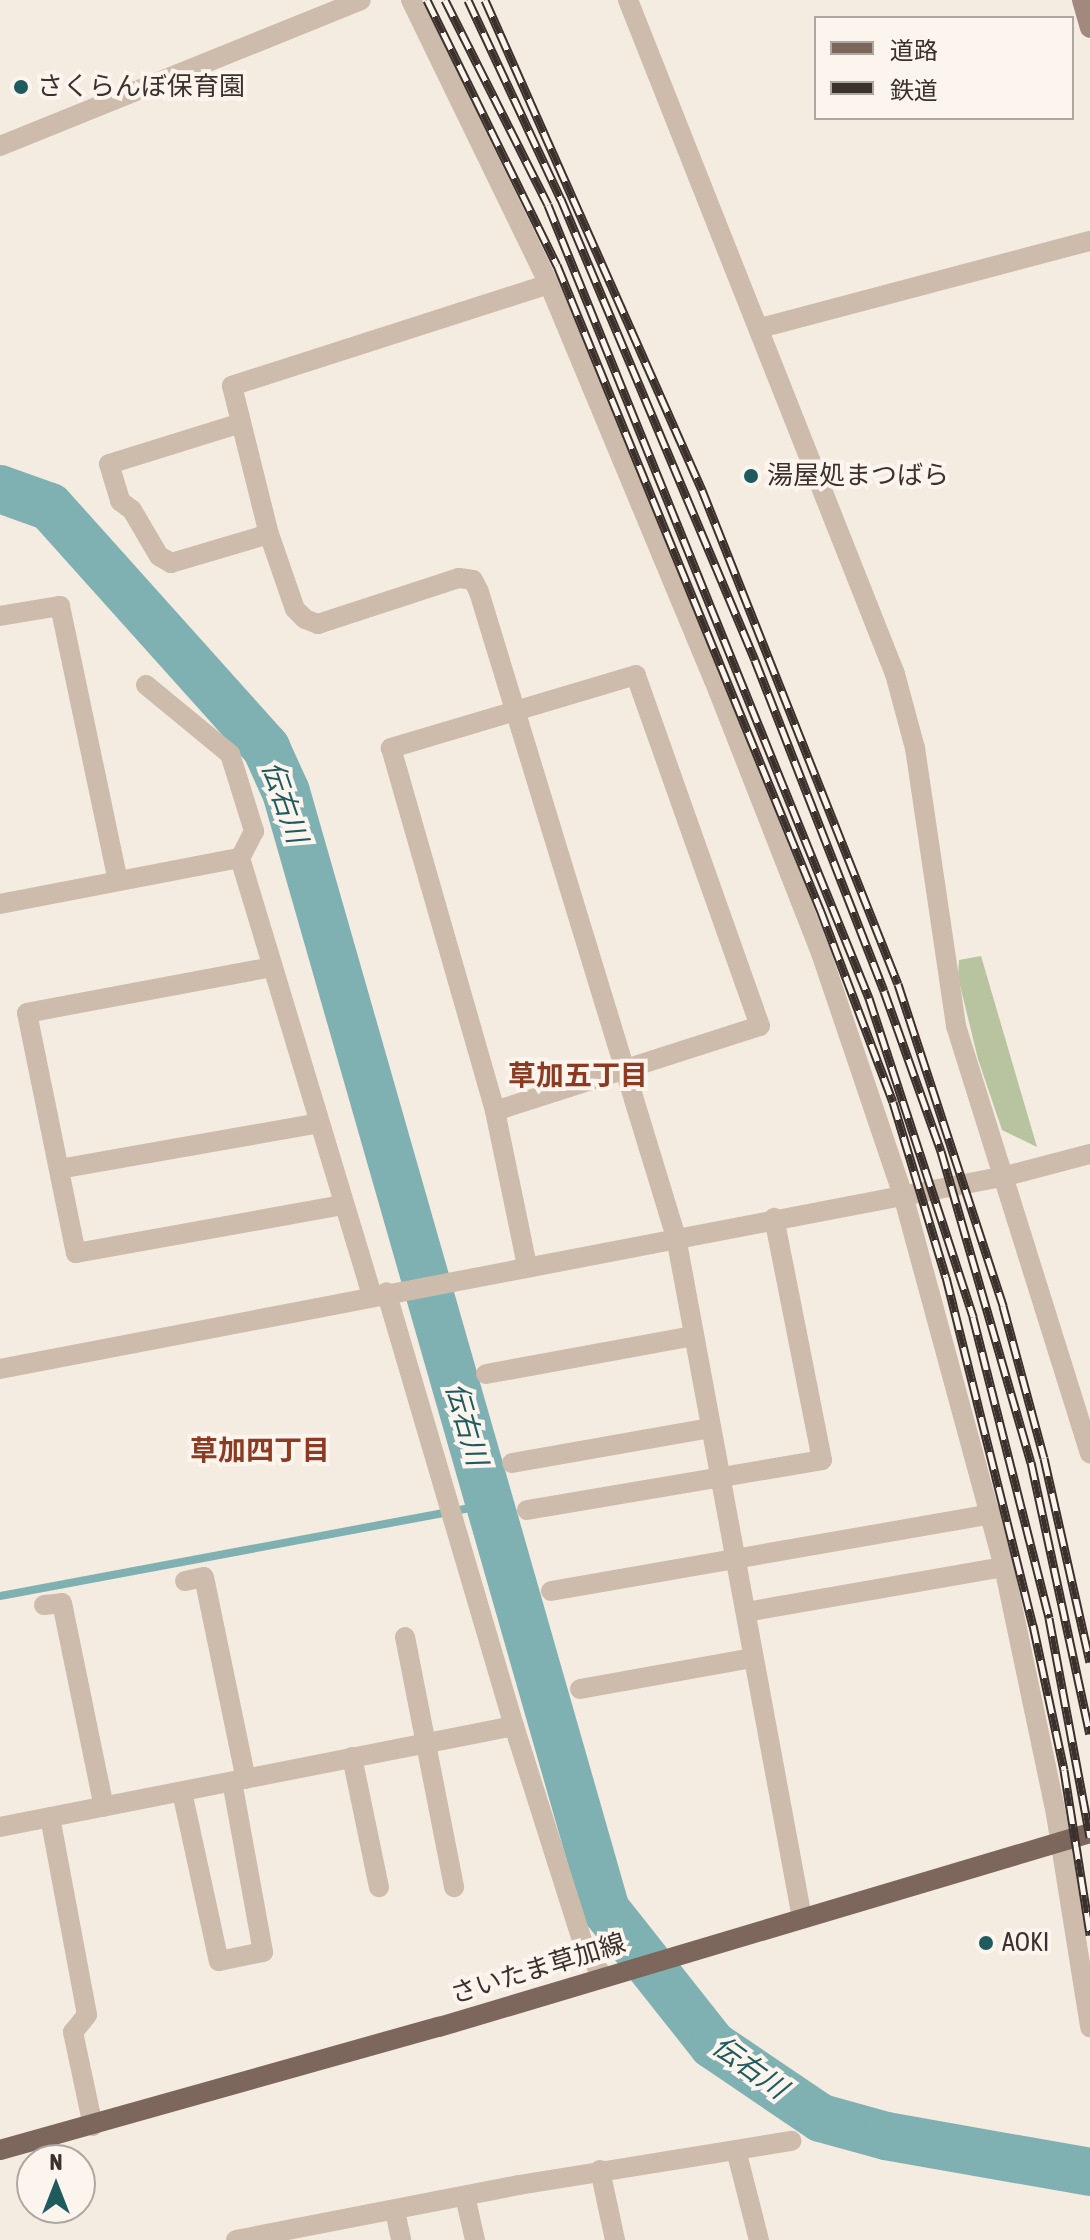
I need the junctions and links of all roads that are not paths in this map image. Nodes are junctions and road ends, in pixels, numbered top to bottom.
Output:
1 (361, 0) edge
2 (411, 0) edge
3 (628, 0) edge
4 (1082, 0) edge
5 (1090, 28) edge
6 (0, 146) edge
7 (1090, 241) edge
8 (549, 284) junction
9 (760, 328) junction
10 (241, 423) junction
11 (269, 534) junction
12 (0, 616) edge
13 (146, 685) dead end
14 (516, 708) junction
15 (240, 858) junction
16 (118, 881) junction
17 (0, 904) edge
18 (272, 967) junction
19 (622, 1072) junction
20 (495, 1111) junction
21 (319, 1123) junction
22 (1090, 1154) edge
23 (59, 1169) junction
24 (1006, 1176) junction
25 (903, 1195) junction
26 (342, 1205) junction
27 (774, 1218) junction
28 (676, 1237) junction
29 (527, 1266) junction
30 (385, 1292) junction
31 (693, 1336) junction
32 (0, 1369) edge
33 (486, 1374) dead end
34 (711, 1428) junction
35 (1090, 1454) edge
36 (512, 1463) dead end
37 (721, 1478) junction
38 (527, 1510) dead end
39 (992, 1514) junction
40 (736, 1558) junction
41 (1004, 1567) junction
42 (185, 1581) dead end
43 (551, 1591) dead end
44 (44, 1605) dead end
45 (746, 1612) junction
46 (405, 1637) dead end
47 (752, 1658) junction
48 (580, 1689) dead end
49 (514, 1726) junction
50 (426, 1742) junction
51 (352, 1757) junction
52 (239, 1780) junction
53 (182, 1792) junction
54 (104, 1807) junction
55 (50, 1817) junction
56 (0, 1827) edge
57 (1090, 1833) edge
58 (1061, 1841) junction
59 (379, 1887) dead end
60 (454, 1887) dead end
61 (802, 1918) junction
62 (602, 1976) junction
63 (1090, 2027) edge
64 (93, 2126) junction
65 (791, 2141) dead end
66 (0, 2150) edge
67 (736, 2150) junction
68 (600, 2170) junction
69 (465, 2196) junction
70 (395, 2211) junction
71 (300, 2234) edge
72 (236, 2240) edge
73 (401, 2240) edge
74 (475, 2240) edge
75 (615, 2240) edge
76 (759, 2240) edge

1 - 6 street
2 - 8 street
3 - 9 street
4 - 5 street
7 - 9 street
8 - 10 street
8 - 25 street
9 - 24 street
10 - 11 street
10 - 11 street
11 - 14 street
12 - 16 street
13 - 15 street
14 - 19 street
14 - 19 street
14 - 20 street
15 - 16 street
15 - 18 street
16 - 17 street
18 - 21 street
18 - 23 street
19 - 20 street
19 - 28 street
20 - 29 street
21 - 23 street
21 - 26 street
22 - 24 street
23 - 26 street
24 - 25 street
24 - 35 street
25 - 27 street
25 - 39 street
26 - 30 street
27 - 28 street
27 - 37 street
28 - 29 street
28 - 31 street
29 - 30 street
30 - 32 street
30 - 49 street
31 - 33 street
31 - 34 street
34 - 36 street
34 - 37 street
37 - 38 street
37 - 40 street
39 - 40 street
39 - 41 street
40 - 43 street
40 - 45 street
41 - 45 street
41 - 58 street
42 - 52 street
44 - 54 street
45 - 47 street
46 - 50 street
47 - 48 street
47 - 61 street
49 - 50 street
49 - 62 street
50 - 51 street
50 - 60 street
51 - 52 street
51 - 59 street
52 - 53 street
52 - 53 street
53 - 54 street
54 - 55 street
55 - 56 street
55 - 64 street
57 - 58 main road, さいたま草加線
58 - 61 main road, さいたま草加線
58 - 63 street
61 - 62 main road, さいたま草加線
62 - 64 main road, さいたま草加線
64 - 66 main road, さいたま草加線
65 - 67 street
67 - 68 street
67 - 76 street
68 - 69 street
68 - 75 street
69 - 70 street
69 - 74 street
70 - 71 street
70 - 73 street
71 - 72 street

